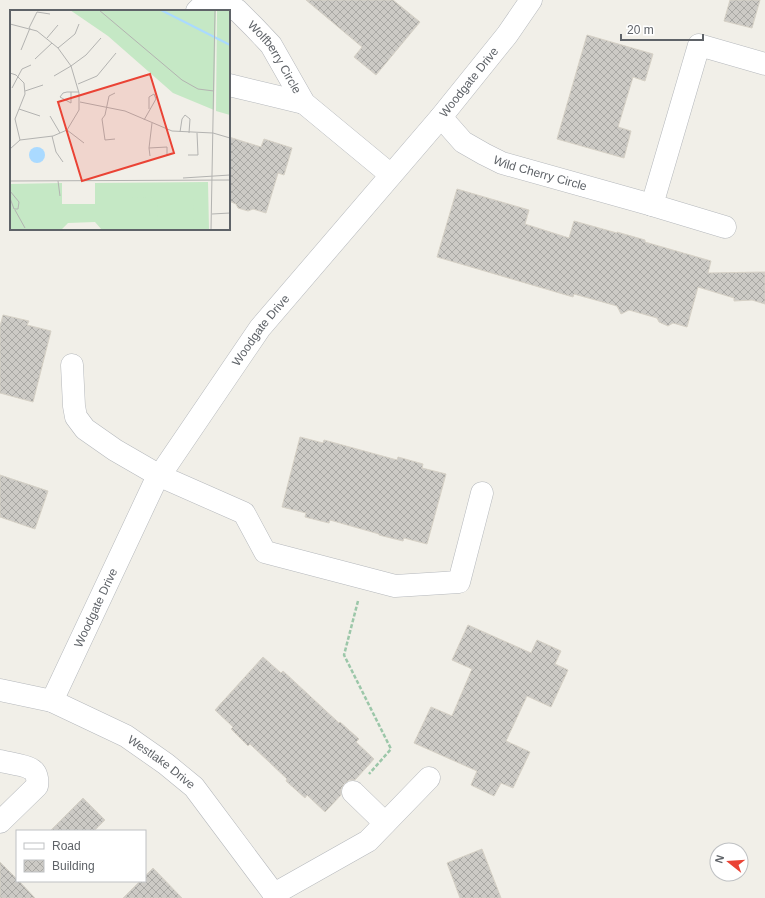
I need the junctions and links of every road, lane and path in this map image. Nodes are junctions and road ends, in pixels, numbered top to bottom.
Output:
1 (531, 0) edge
2 (198, 10) edge
3 (765, 64) edge
4 (230, 85) edge
5 (304, 103) junction
6 (441, 117) junction
7 (391, 175) junction
8 (652, 206) junction
9 (725, 227) dead end
10 (72, 365) dead end
11 (160, 476) junction
12 (482, 493) dead end
13 (363, 578) junction
14 (0, 690) edge
15 (52, 701) junction
16 (0, 761) edge
17 (429, 778) dead end
18 (353, 792) joint
19 (0, 822) edge
20 (386, 823) junction
21 (274, 896) edge

1 - 6 street, Woodgate Drive
2 - 5 street, Wolfberry Circle
3 - 8 street
4 - 5 street, Wolfberry Circle
5 - 7 street, Wolfberry Circle
6 - 7 street, Woodgate Drive
6 - 8 street, Wild Cherry Circle
7 - 11 street, Woodgate Drive
8 - 9 street, Wild Cherry Circle
10 - 11 street
11 - 13 street
11 - 15 street, Woodgate Drive
12 - 13 street
13 - 18 path
14 - 15 street, Westlake Drive
15 - 21 street, Westlake Drive
16 - 19 street
17 - 20 street
18 - 20 street
20 - 21 street

